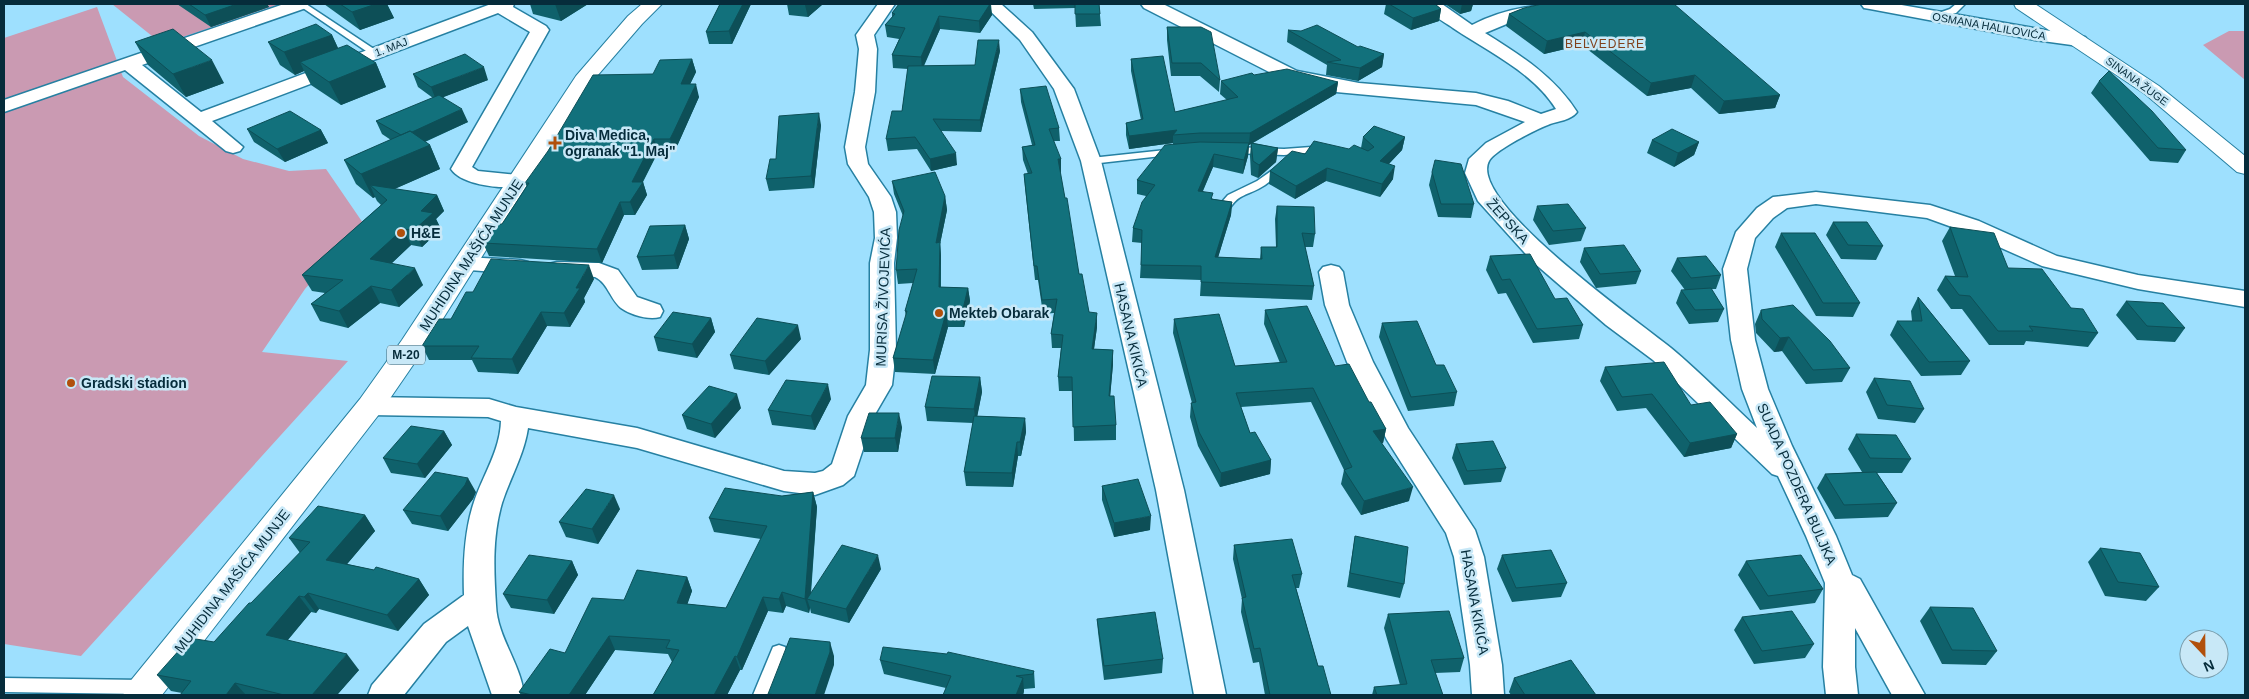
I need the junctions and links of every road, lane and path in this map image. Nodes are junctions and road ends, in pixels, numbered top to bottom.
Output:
1 (300, 4) edge
2 (653, 4) edge
3 (886, 4) edge
4 (991, 4) edge
5 (1150, 4) edge
6 (1430, 4) edge
7 (1560, 4) edge
8 (1870, 4) edge
9 (1962, 4) edge
10 (2023, 4) edge
11 (502, 5) edge
12 (1513, 8) edge
13 (1934, 16) junction
14 (1471, 34) junction
15 (2079, 41) junction
16 (375, 53) junction
17 (129, 64) junction
18 (4, 106) edge
19 (199, 119) junction
20 (1541, 121) junction
21 (233, 146) dead end
22 (1298, 149) junction
23 (1224, 150) edge
24 (1337, 150) edge
25 (1182, 152) edge
26 (1091, 161) junction
27 (2245, 167) edge
28 (519, 181) junction
29 (1223, 210) edge
30 (465, 264) junction
31 (1331, 272) dead end
32 (2245, 299) edge
33 (651, 311) dead end
34 (370, 406) junction
35 (515, 416) junction
36 (1791, 475) junction
37 (1840, 582) junction
38 (481, 600) junction
39 (779, 652) dead end
40 (4, 685) edge
41 (144, 691) edge
42 (384, 695) edge
43 (508, 695) edge
44 (760, 695) edge
45 (1210, 695) edge
46 (1488, 695) edge
47 (1842, 695) edge
48 (1909, 695) edge

1 - 16 lane
1 - 17 street
2 - 28 main road, MUHIDINA MAŠIĆA MUNJE / M-20
3 - 35 street, MURISA ŽIVOJEVIĆA
4 - 26 street, HASANA KIKIĆA
5 - 20 street
6 - 14 street
7 - 12 street
8 - 13 street, OSMANA HALILOVIĆA
9 - 13 lane
10 - 15 main road, SINANA ŽUGE
11 - 16 street, 1. MAJ
11 - 28 street, 1. MAJ
12 - 14 street
13 - 15 street, OSMANA HALILOVIĆA
14 - 20 street
15 - 27 main road, SINANA ŽUGE
16 - 19 street, 1. MAJ
17 - 18 street
17 - 19 street
19 - 21 street
20 - 36 street, ŽEPSKA
22 - 23 lane
22 - 24 lane
22 - 29 lane
25 - 26 lane
26 - 45 street, HASANA KIKIĆA
28 - 30 main road, MUHIDINA MAŠIĆA MUNJE / M-20
30 - 33 street
30 - 34 main road, MUHIDINA MAŠIĆA MUNJE / M-20
31 - 46 street, HASANA KIKIĆA
32 - 36 street, SUADA POZDERA BULJKA
34 - 35 street, MURISA ŽIVOJEVIĆA
34 - 41 main road, MUHIDINA MAŠIĆA MUNJE / M-20
35 - 38 street
36 - 37 street, SUADA POZDERA BULJKA
37 - 47 street, SUADA POZDERA BULJKA
37 - 48 street
38 - 42 street
38 - 43 street
39 - 44 lane
40 - 41 lane

